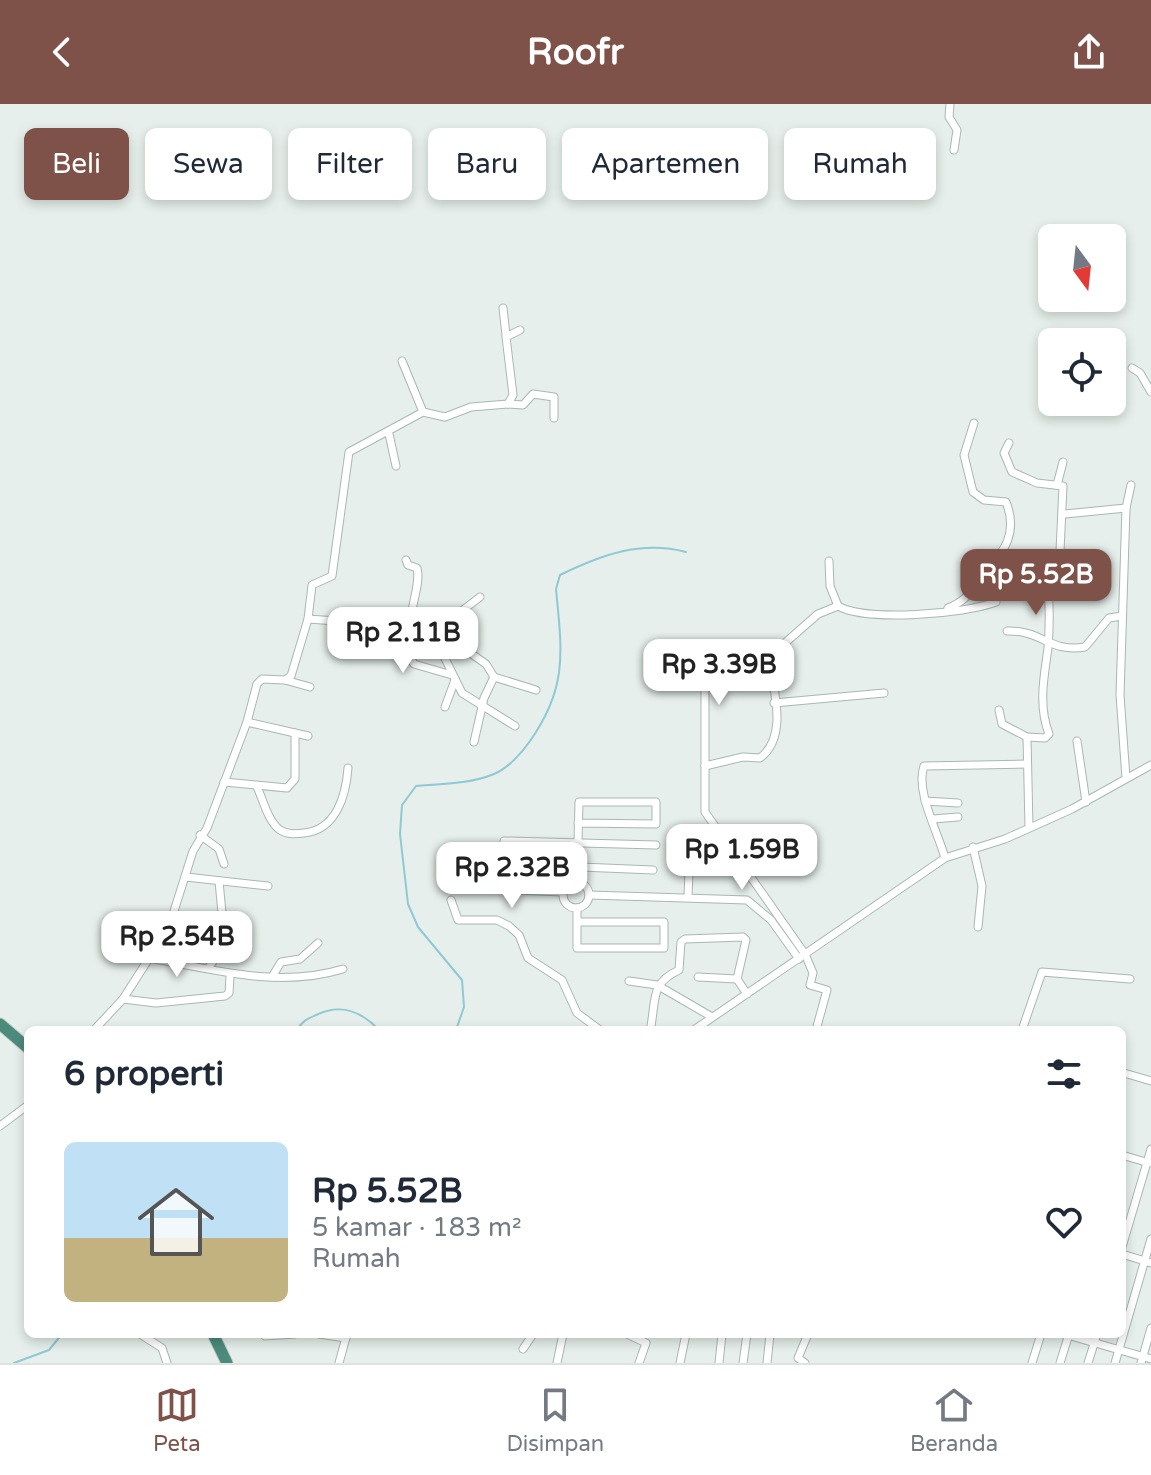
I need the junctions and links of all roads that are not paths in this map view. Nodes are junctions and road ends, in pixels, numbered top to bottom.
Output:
1 (950, 104) edge
2 (954, 150) dead end
3 (503, 308) dead end
4 (520, 330) dead end
5 (506, 335) junction
6 (402, 361) dead end
7 (1132, 368) dead end
8 (1151, 392) edge
9 (508, 404) junction
10 (423, 412) junction
11 (554, 418) dead end
12 (974, 423) dead end
13 (389, 434) junction
14 (1009, 443) dead end
15 (1063, 462) dead end
16 (396, 466) dead end
17 (1057, 485) junction
18 (1131, 485) dead end
19 (1126, 508) junction
20 (1065, 514) junction
21 (406, 560) dead end
22 (829, 561) dead end
23 (480, 597) dead end
24 (996, 602) dead end
25 (838, 606) junction
26 (943, 611) junction
27 (1122, 616) junction
28 (308, 619) junction
29 (391, 627) junction
30 (401, 629) junction
31 (1007, 631) dead end
32 (437, 642) junction
33 (456, 643) junction
34 (1048, 645) junction
35 (769, 657) junction
36 (454, 677) junction
37 (494, 677) junction
38 (285, 680) junction
39 (310, 687) dead end
40 (536, 690) dead end
41 (884, 693) dead end
42 (774, 703) junction
43 (482, 706) junction
44 (445, 707) dead end
45 (999, 710) dead end
46 (247, 722) junction
47 (515, 726) dead end
48 (295, 733) junction
49 (308, 736) dead end
50 (1027, 737) junction
51 (1077, 741) dead end
52 (474, 742) dead end
53 (1027, 764) junction
54 (1151, 765) edge
55 (705, 766) junction
56 (348, 768) dead end
57 (1126, 778) junction
58 (224, 782) junction
59 (257, 787) junction
60 (925, 801) junction
61 (1086, 802) junction
62 (958, 803) dead end
63 (958, 817) dead end
64 (933, 819) junction
65 (578, 823) junction
66 (1029, 827) junction
67 (200, 835) junction
68 (504, 841) dead end
69 (578, 845) junction
70 (656, 845) dead end
71 (973, 847) junction
72 (721, 854) dead end
73 (945, 858) junction
74 (224, 864) dead end
75 (507, 864) dead end
76 (577, 868) junction
77 (653, 870) dead end
78 (706, 871) junction
79 (733, 871) dead end
80 (186, 877) junction
81 (204, 881) junction
82 (219, 881) junction
83 (577, 881) junction
84 (268, 886) dead end
85 (205, 890) dead end
86 (516, 890) dead end
87 (563, 892) junction
88 (589, 895) junction
89 (688, 897) junction
90 (451, 900) dead end
91 (577, 908) junction
92 (577, 922) junction
93 (978, 927) dead end
94 (318, 943) dead end
95 (802, 956) junction
96 (149, 958) junction
97 (209, 967) junction
98 (343, 969) dead end
99 (230, 976) junction
100 (272, 977) junction
101 (698, 977) dead end
102 (737, 979) junction
103 (1130, 979) dead end
104 (629, 981) dead end
105 (657, 985) junction
106 (747, 994) junction
107 (123, 999) junction
108 (712, 1017) junction
109 (0, 1024) edge
110 (98, 1026) edge
111 (595, 1026) edge
112 (651, 1026) dead end
113 (700, 1026) edge
114 (817, 1026) edge
115 (1023, 1026) edge
116 (24, 1045) edge
117 (1126, 1074) edge
118 (1151, 1081) edge
119 (24, 1108) edge
120 (0, 1126) edge
121 (1151, 1149) edge
122 (1126, 1156) edge
123 (1149, 1163) edge
124 (1126, 1217) edge
125 (1151, 1239) edge
126 (1126, 1255) edge
127 (1148, 1262) edge
128 (1126, 1327) edge
129 (1151, 1328) edge
130 (146, 1338) edge
131 (215, 1338) edge
132 (346, 1338) edge
133 (530, 1338) edge
134 (562, 1338) edge
135 (640, 1338) edge
136 (685, 1338) edge
137 (722, 1338) edge
138 (746, 1338) edge
139 (770, 1338) edge
140 (806, 1338) edge
141 (1040, 1338) edge
142 (1066, 1338) edge
143 (1079, 1338) edge
144 (1096, 1338) edge
145 (1122, 1338) edge
146 (1094, 1343) junction
147 (523, 1349) dead end
148 (1118, 1350) junction
149 (1145, 1359) edge
150 (226, 1360) edge
151 (167, 1363) edge
152 (213, 1363) edge
153 (339, 1363) edge
154 (557, 1363) edge
155 (639, 1363) edge
156 (680, 1363) edge
157 (719, 1363) edge
158 (743, 1363) edge
159 (767, 1363) edge
160 (805, 1363) edge
161 (1032, 1363) edge
162 (1060, 1363) edge
163 (1088, 1363) edge
164 (1115, 1363) edge

1 - 2 street
3 - 5 street
4 - 5 street
5 - 9 street
6 - 10 street
7 - 8 street
9 - 10 street
9 - 11 street
10 - 13 street
12 - 26 street
13 - 16 street
13 - 28 street
14 - 17 street
15 - 17 street
17 - 20 street
18 - 19 street
19 - 20 street
19 - 27 street
20 - 34 street
21 - 30 street
22 - 25 street
23 - 33 street
24 - 26 street
25 - 26 street
25 - 35 street
27 - 34 street
27 - 57 street
28 - 29 street
28 - 38 street
29 - 30 street
29 - 36 street
30 - 32 street
31 - 34 street
32 - 33 street
32 - 36 street
33 - 37 street
34 - 50 street
35 - 42 street
35 - 55 street
36 - 43 street
36 - 44 street
37 - 40 street
37 - 43 street
38 - 39 street
38 - 46 street
41 - 42 street
42 - 55 street
43 - 47 street
43 - 52 street
45 - 50 street
46 - 48 street
46 - 58 street
48 - 49 street
48 - 59 street
50 - 53 street
51 - 61 street
53 - 60 street
53 - 66 street
54 - 57 street
55 - 95 street
56 - 59 street
57 - 61 street
58 - 59 street
58 - 67 street
60 - 62 street
60 - 64 street
61 - 66 street
63 - 64 street
64 - 73 street
65 - 65 street
65 - 69 street
66 - 71 street
67 - 74 street
67 - 80 street
68 - 69 street
69 - 70 street
69 - 76 street
71 - 73 street
71 - 93 street
72 - 78 street
73 - 95 street
75 - 76 street
76 - 77 street
76 - 83 street
78 - 79 street
78 - 89 street
80 - 81 street
80 - 96 street
81 - 82 street
81 - 85 street
82 - 84 street
82 - 97 street
83 - 87 street
83 - 88 street
86 - 87 street
87 - 91 street
88 - 89 street
88 - 91 street
89 - 95 street
90 - 111 street
91 - 92 street
92 - 92 street
94 - 100 street
95 - 106 street
95 - 114 street
96 - 97 street
96 - 107 street
97 - 99 street
98 - 100 street
99 - 100 street
99 - 107 street
101 - 102 street
102 - 105 street
102 - 106 street
103 - 115 street
104 - 105 street
105 - 108 street
105 - 112 street
106 - 108 street
107 - 110 street
108 - 113 street
109 - 116 highway
117 - 118 street
119 - 120 street
121 - 123 street
122 - 123 street
123 - 124 street
125 - 127 street
126 - 127 street
127 - 128 street
129 - 149 street
130 - 151 street
131 - 150 highway
132 - 153 street
133 - 147 street
134 - 154 street
135 - 155 street
136 - 156 street
137 - 157 street
138 - 158 street
139 - 159 street
140 - 160 street
141 - 161 street
142 - 162 street
143 - 146 street
144 - 146 street
145 - 148 street
146 - 148 street
146 - 163 street
148 - 149 street
148 - 164 street
150 - 152 street

